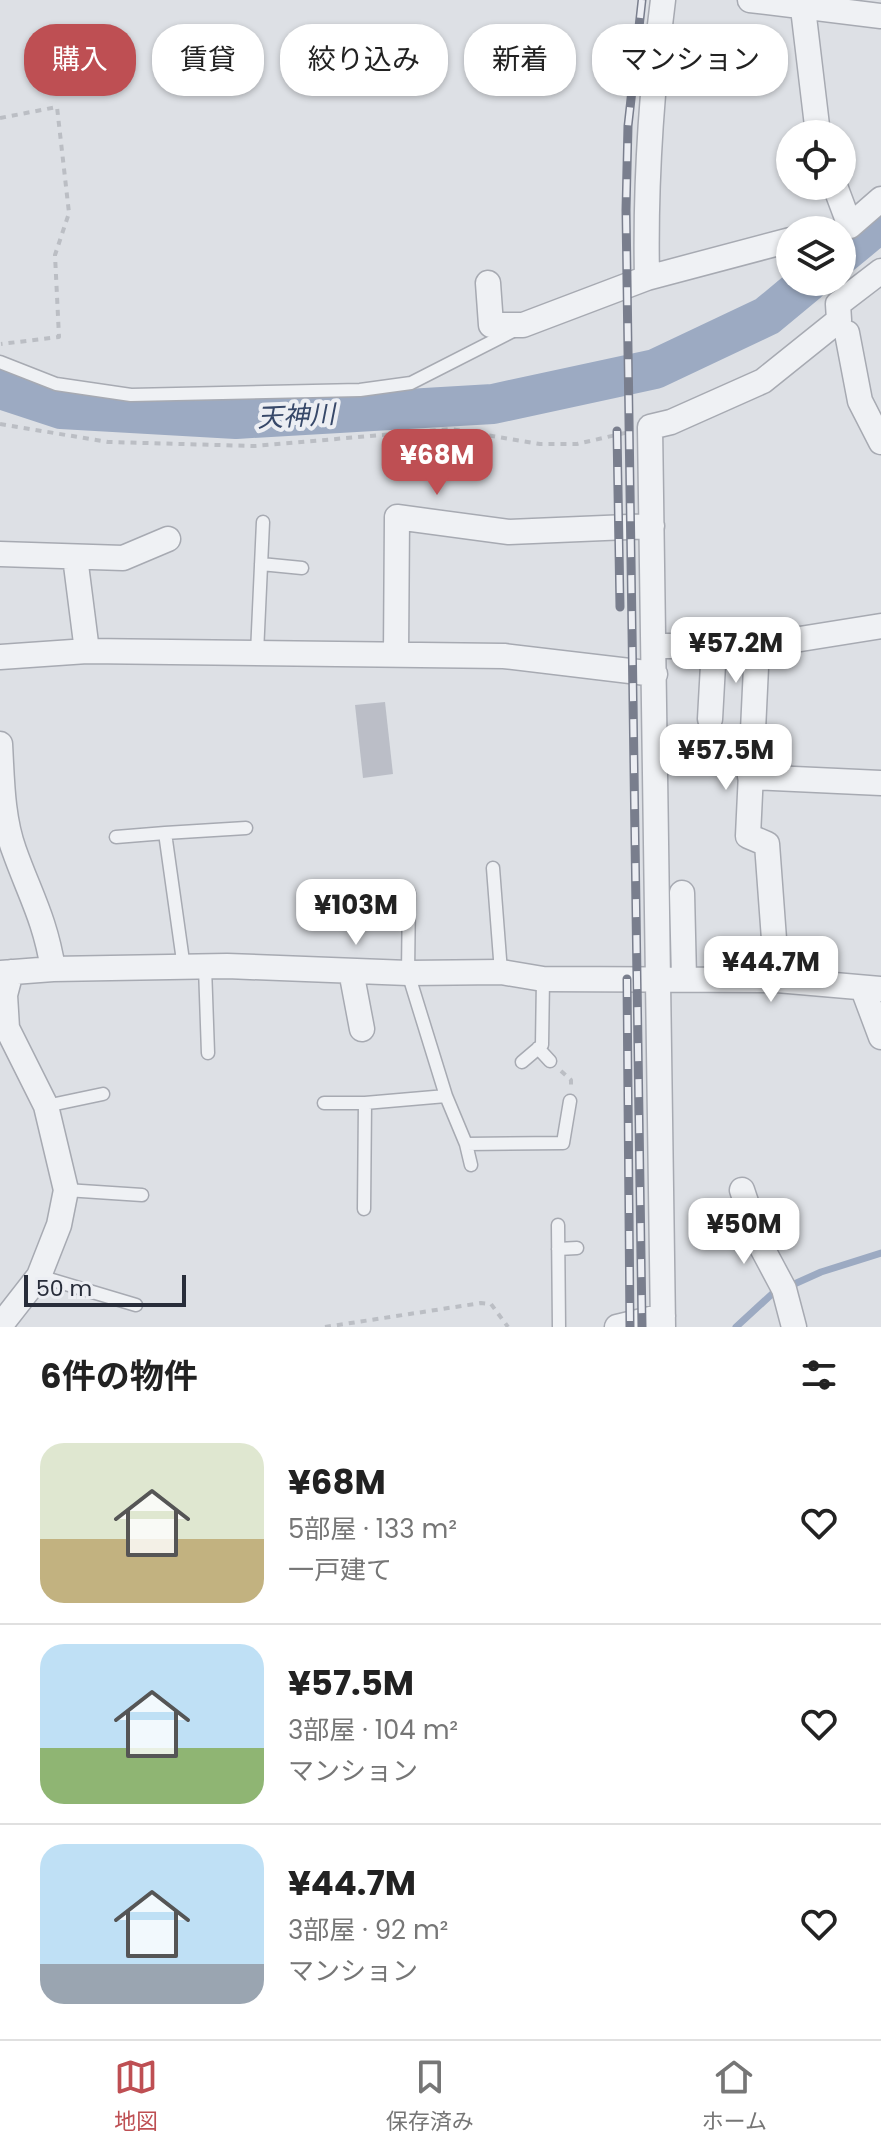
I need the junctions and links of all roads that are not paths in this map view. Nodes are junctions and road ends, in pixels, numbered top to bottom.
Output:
1 (663, 0) edge
2 (750, 0) edge
3 (802, 2) edge
4 (881, 16) edge
5 (816, 120) edge
6 (881, 199) edge
7 (856, 218) edge
8 (776, 244) edge
9 (877, 275) edge
10 (647, 278) junction
11 (488, 283) dead end
12 (523, 325) junction
13 (847, 333) junction
14 (0, 362) edge
15 (782, 366) junction
16 (881, 442) edge
17 (263, 522) dead end
18 (652, 526) junction
19 (168, 539) dead end
20 (0, 554) edge
21 (75, 557) junction
22 (261, 564) junction
23 (302, 568) dead end
24 (881, 626) edge
25 (655, 646) junction
26 (757, 646) junction
27 (714, 647) junction
28 (87, 651) junction
29 (257, 653) junction
30 (396, 654) junction
31 (0, 657) edge
32 (655, 674) junction
33 (710, 719) dead end
34 (0, 744) edge
35 (750, 777) junction
36 (881, 783) edge
37 (246, 828) dead end
38 (165, 833) junction
39 (116, 837) dead end
40 (493, 868) dead end
41 (335, 890) dead end
42 (682, 893) dead end
43 (194, 968) junction
44 (53, 969) junction
45 (351, 971) junction
46 (6, 972) edge
47 (501, 972) junction
48 (408, 973) junction
49 (659, 978) junction
50 (684, 978) junction
51 (543, 979) junction
52 (777, 980) junction
53 (872, 989) edge
54 (362, 1029) dead end
55 (881, 1037) edge
56 (538, 1048) junction
57 (208, 1053) dead end
58 (550, 1061) road end
59 (522, 1062) dead end
60 (103, 1094) dead end
61 (446, 1096) junction
62 (570, 1101) road end
63 (324, 1103) dead end
64 (365, 1103) junction
65 (46, 1106) junction
66 (563, 1143) junction
67 (466, 1144) junction
68 (567, 1157) dead end
69 (471, 1165) dead end
70 (66, 1190) junction
71 (742, 1190) dead end
72 (142, 1195) dead end
73 (364, 1209) dead end
74 (558, 1225) dead end
75 (577, 1248) dead end
76 (558, 1249) junction
77 (39, 1276) junction
78 (136, 1305) dead end
79 (663, 1322) edge
80 (0, 1326) edge
81 (559, 1327) edge
82 (617, 1327) edge
83 (794, 1327) edge

1 - 10 street
2 - 3 street
3 - 4 street
3 - 5 street
6 - 7 street
8 - 10 street
9 - 13 street
9 - 15 street
10 - 12 street
11 - 12 street
12 - 14 lane
13 - 15 street
13 - 16 street
15 - 18 street
17 - 22 lane
18 - 25 street
18 - 30 street
19 - 21 street
20 - 21 street
21 - 28 street
22 - 23 lane
22 - 29 lane
24 - 26 street
25 - 27 street
25 - 32 street
26 - 27 street
26 - 35 street
27 - 33 street
28 - 29 street
28 - 31 street
29 - 30 street
30 - 32 street
32 - 49 street
34 - 44 street
35 - 36 street
35 - 52 street
37 - 38 lane
38 - 39 lane
38 - 43 lane
40 - 47 lane
41 - 48 lane
42 - 50 street
43 - 44 street
43 - 45 street
43 - 57 lane
44 - 46 street
45 - 48 street
45 - 54 street
46 - 65 street
47 - 48 street
47 - 51 street
48 - 61 lane
49 - 50 street
49 - 51 street
49 - 79 street
50 - 52 street
51 - 56 lane
52 - 53 street
53 - 55 street
56 - 58 lane
56 - 59 lane
60 - 65 lane
61 - 64 lane
61 - 67 lane
62 - 66 lane
63 - 64 lane
64 - 73 lane
65 - 70 street
66 - 67 lane
66 - 68 lane
67 - 69 lane
70 - 72 lane
70 - 77 street
71 - 83 street
74 - 76 lane
75 - 76 lane
76 - 81 lane
77 - 78 lane
77 - 80 street
79 - 82 street

